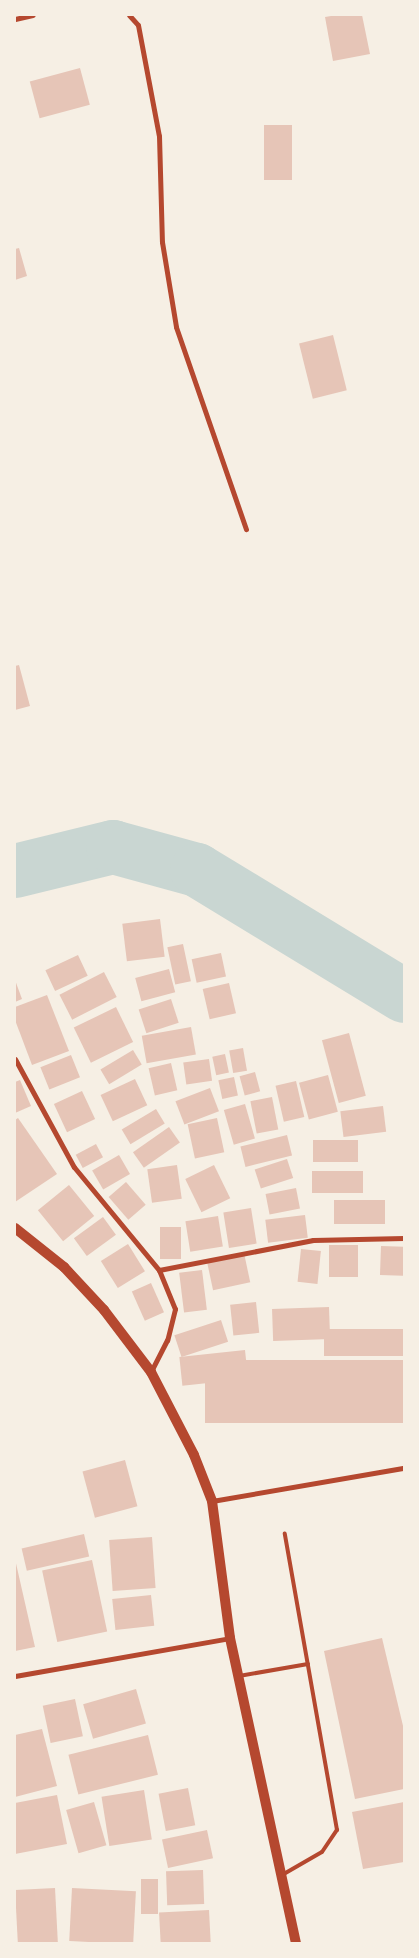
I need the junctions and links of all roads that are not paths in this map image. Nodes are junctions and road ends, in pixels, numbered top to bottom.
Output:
1 (33, 15) edge
2 (129, 15) edge
3 (15, 19) edge
4 (246, 529) dead end
5 (15, 1059) edge
6 (15, 1228) edge
7 (404, 1238) edge
8 (159, 1270) junction
9 (151, 1372) junction
10 (404, 1468) edge
11 (212, 1501) junction
12 (285, 1534) dead end
13 (230, 1638) junction
14 (308, 1664) junction
15 (15, 1676) edge
16 (238, 1677) junction
17 (281, 1876) junction
18 (296, 1943) edge

1 - 3 street
2 - 4 street
5 - 8 street
6 - 9 main road
7 - 8 street
8 - 9 street
9 - 11 main road
10 - 11 street
11 - 13 main road
12 - 14 lane
13 - 15 street
13 - 16 main road
14 - 16 lane
14 - 17 lane
16 - 17 main road
17 - 18 main road

